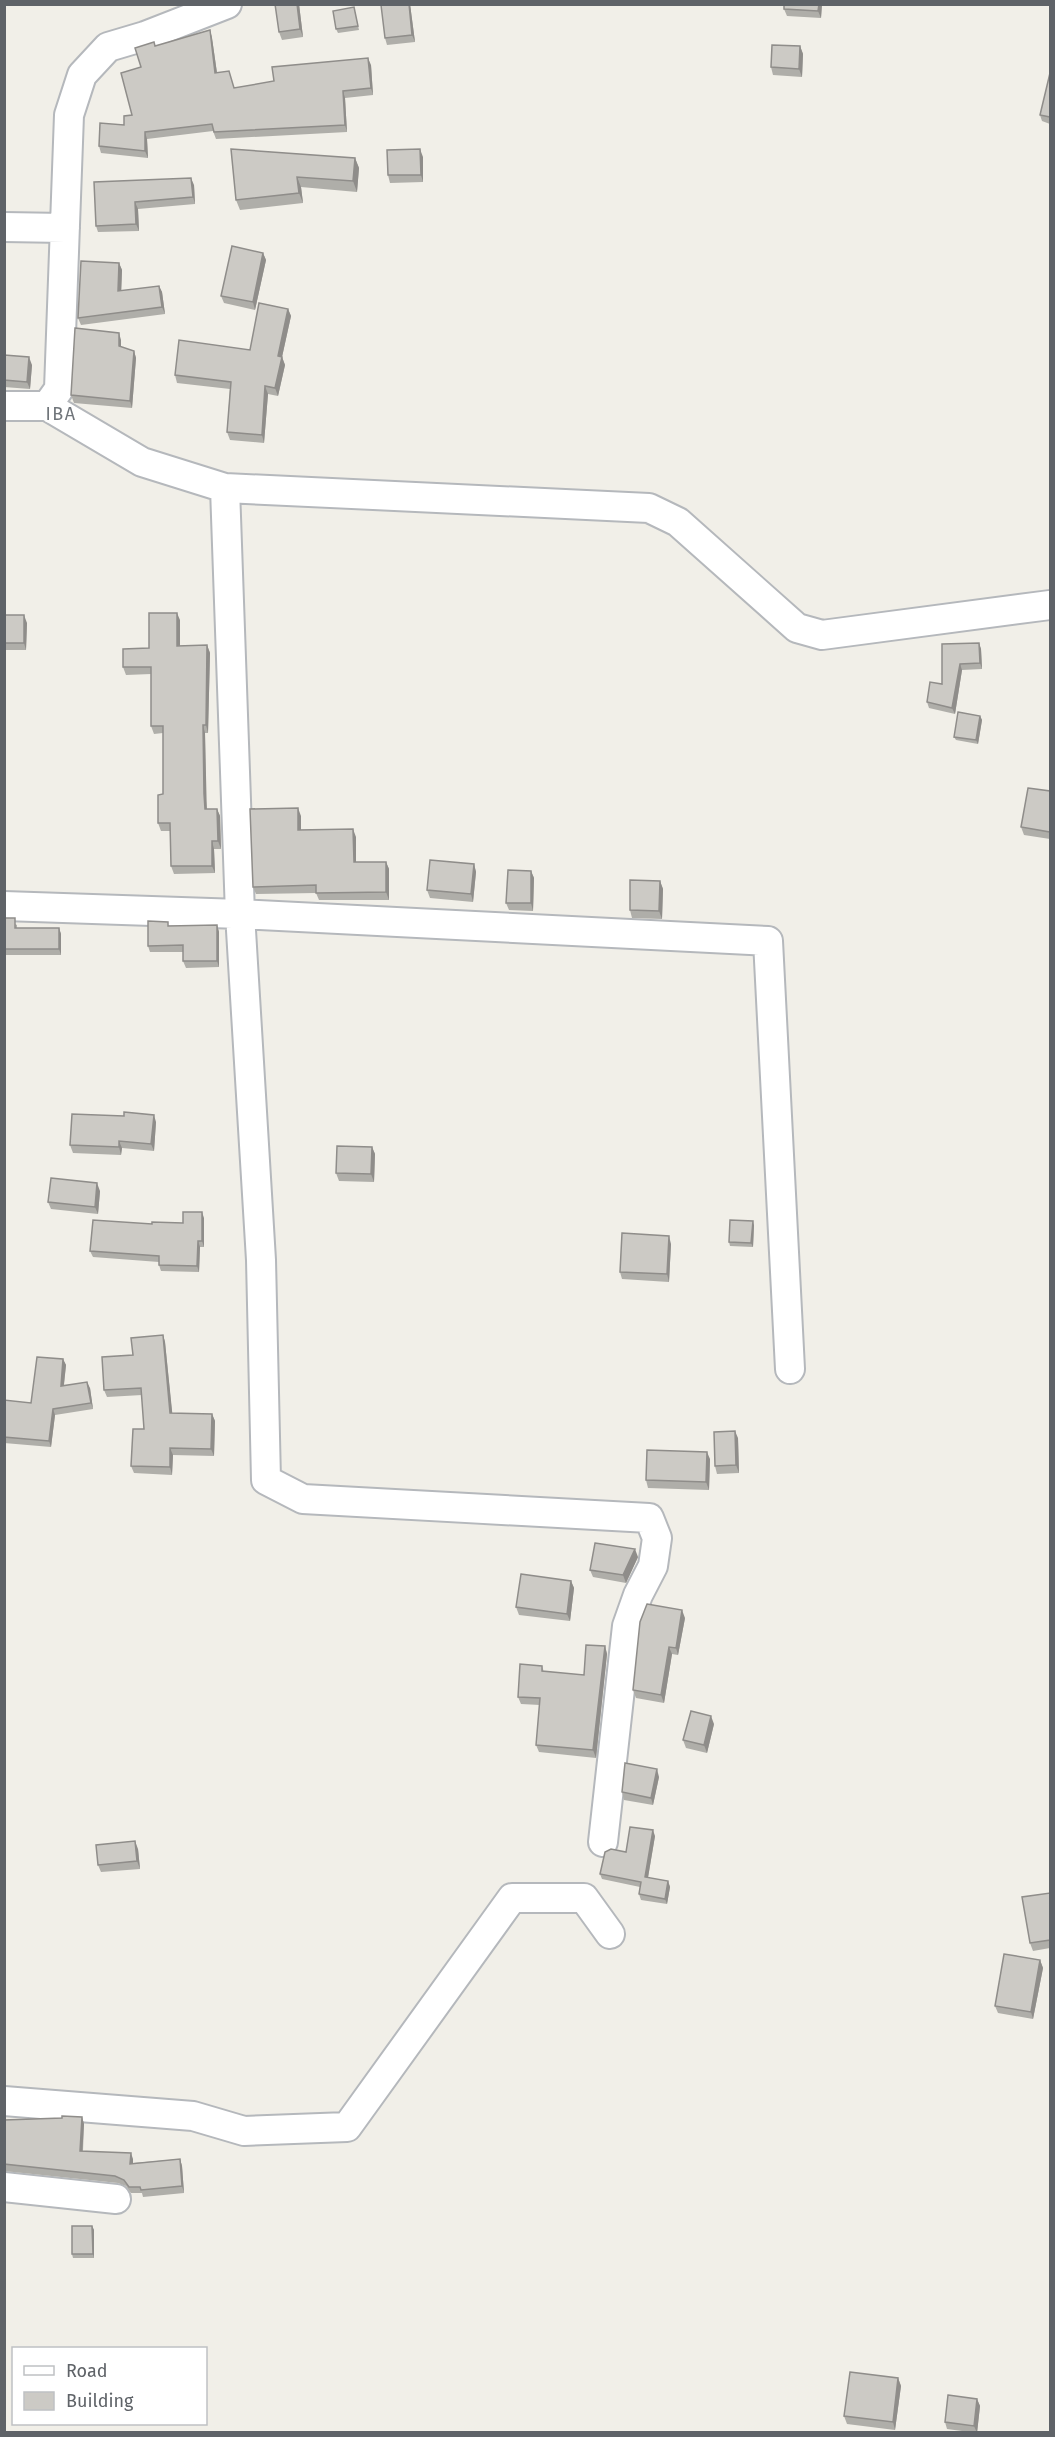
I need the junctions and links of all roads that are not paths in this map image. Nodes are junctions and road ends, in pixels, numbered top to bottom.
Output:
1 (227, 4) edge
2 (4, 228) edge
3 (65, 228) junction
4 (4, 406) edge
5 (46, 406) junction
6 (225, 488) junction
7 (1050, 605) edge
8 (4, 906) edge
9 (240, 914) junction
10 (790, 1369) dead end
11 (603, 1842) dead end
12 (610, 1934) dead end
13 (4, 2101) edge
14 (4, 2187) edge
15 (116, 2199) dead end

1 - 3 street
2 - 3 street
3 - 5 street
4 - 5 street
5 - 6 street
6 - 7 street
6 - 9 street
8 - 9 street
9 - 10 street
9 - 11 street
12 - 13 street
14 - 15 street

